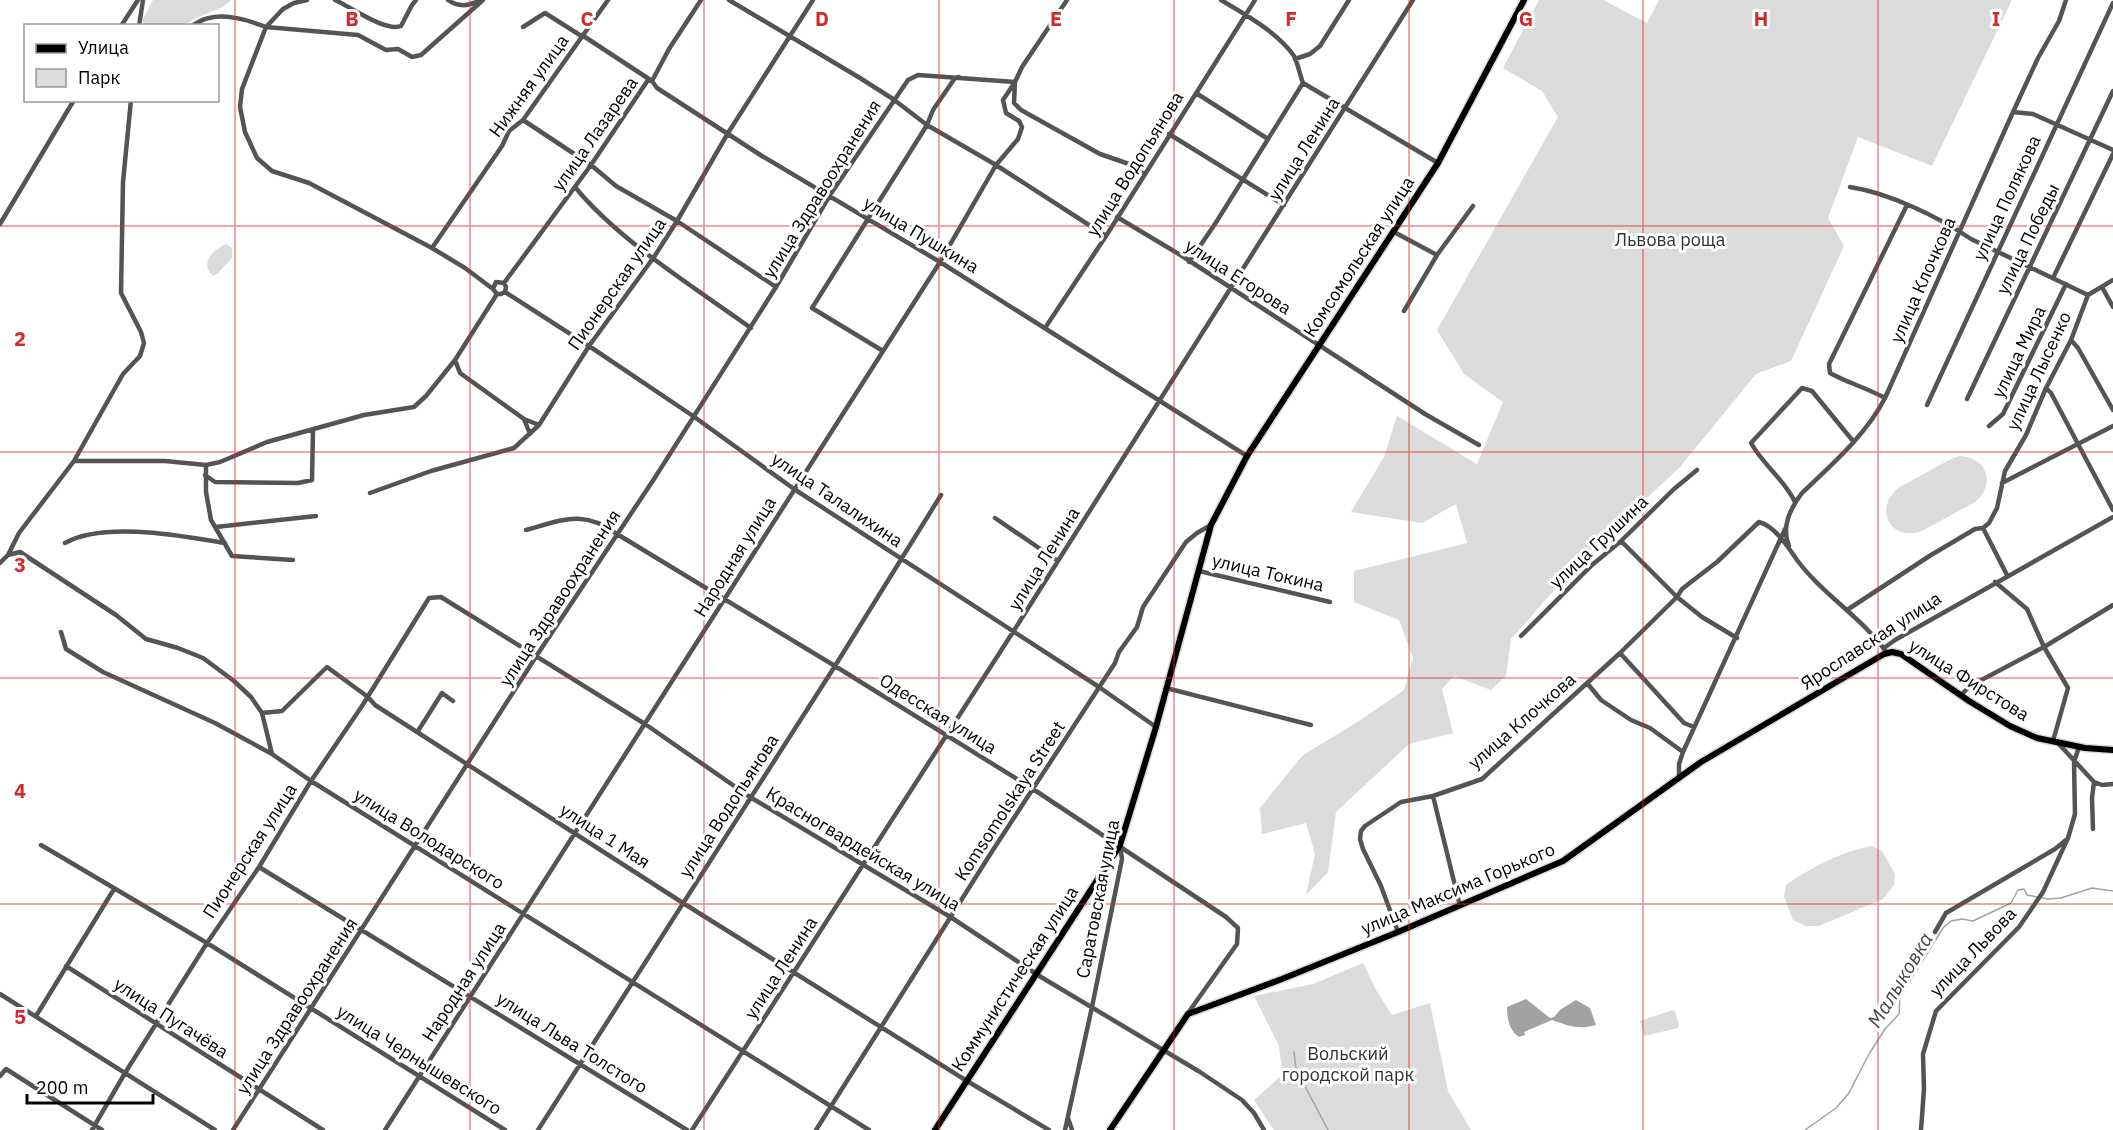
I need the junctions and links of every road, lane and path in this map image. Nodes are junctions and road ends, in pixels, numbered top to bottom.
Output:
1 (138, 0) edge
2 (143, 0) edge
3 (307, 0) edge
4 (335, 0) edge
5 (416, 0) edge
6 (448, 0) edge
7 (482, 0) edge
8 (608, 0) edge
9 (701, 0) edge
10 (729, 0) edge
11 (813, 0) edge
12 (1067, 0) edge
13 (1221, 0) edge
14 (1255, 0) edge
15 (1349, 0) edge
16 (1413, 0) edge
17 (1524, 0) edge
18 (2066, 0) edge
19 (2113, 3) edge
20 (1245, 14) junction
21 (122, 24) edge
22 (139, 24) edge
23 (195, 24) edge
24 (266, 27) junction
25 (523, 27) dead end
26 (582, 36) junction
27 (790, 38) junction
28 (1295, 59) junction
29 (962, 77) junction
30 (650, 80) junction
31 (1015, 82) junction
32 (1304, 83) junction
33 (2113, 91) edge
34 (1196, 93) junction
35 (893, 99) junction
36 (73, 102) edge
37 (131, 102) edge
38 (1345, 108) junction
39 (2013, 112) junction
40 (523, 120) junction
41 (927, 125) junction
42 (2057, 125) junction
43 (728, 133) junction
44 (1169, 134) junction
45 (1268, 139) junction
46 (2091, 140) junction
47 (2113, 152) edge
48 (1438, 163) junction
49 (591, 165) junction
50 (996, 165) junction
51 (1144, 174) junction
52 (1243, 180) junction
53 (575, 187) junction
54 (1850, 188) dead end
55 (830, 195) junction
56 (1284, 205) junction
57 (1473, 206) dead end
58 (1907, 206) junction
59 (1117, 217) junction
60 (867, 218) junction
61 (677, 221) junction
62 (0, 224) edge
63 (1959, 231) junction
64 (1394, 232) junction
65 (1106, 236) junction
66 (432, 248) junction
67 (1997, 251) junction
68 (1437, 255) junction
69 (654, 257) junction
70 (940, 262) junction
71 (1189, 262) junction
72 (2030, 267) junction
73 (2052, 278) junction
74 (2113, 280) edge
75 (504, 283) junction
76 (2066, 284) junction
77 (2102, 286) junction
78 (776, 287) junction
79 (1231, 288) junction
80 (495, 291) junction
81 (505, 292) junction
82 (2088, 295) junction
83 (2113, 307) edge
84 (1404, 311) dead end
85 (750, 328) junction
86 (1045, 328) junction
87 (2071, 340) junction
88 (589, 346) junction
89 (1319, 346) junction
90 (883, 351) junction
91 (455, 360) junction
92 (2046, 388) junction
93 (1885, 398) junction
94 (1967, 399) dead end
95 (1159, 402) junction
96 (1927, 405) dead end
97 (2113, 410) edge
98 (693, 416) junction
99 (524, 419) junction
100 (539, 425) junction
101 (1989, 426) dead end
102 (2113, 426) edge
103 (313, 430) junction
104 (530, 434) junction
105 (1853, 441) junction
106 (2078, 443) junction
107 (1479, 445) dead end
108 (1247, 456) junction
109 (74, 461) junction
110 (206, 465) junction
111 (1697, 470) dead end
112 (205, 475) junction
113 (2002, 483) junction
114 (794, 489) junction
115 (370, 494) dead end
116 (941, 495) dead end
117 (1795, 502) junction
118 (2113, 510) edge
119 (316, 516) dead end
120 (2113, 516) edge
121 (995, 518) dead end
122 (1759, 522) joint
123 (1211, 525) junction
124 (216, 527) junction
125 (1983, 528) junction
126 (1785, 529) junction
127 (526, 530) dead end
128 (617, 534) junction
129 (1780, 539) junction
130 (1621, 541) junction
131 (65, 543) dead end
132 (225, 543) junction
133 (1791, 551) junction
134 (8, 555) junction
135 (901, 559) junction
136 (293, 560) dead end
137 (1058, 561) junction
138 (0, 563) edge
139 (1199, 571) junction
140 (2007, 575) junction
141 (1995, 582) junction
142 (441, 597) joint
143 (1677, 597) junction
144 (724, 599) junction
145 (1330, 602) dead end
146 (2113, 605) edge
147 (1847, 610) junction
148 (61, 632) dead end
149 (1013, 632) junction
150 (1521, 636) dead end
151 (1737, 638) junction
152 (2044, 646) junction
153 (1886, 650) junction
154 (1620, 653) junction
155 (537, 655) junction
156 (1880, 655) joint
157 (835, 666) junction
158 (1587, 683) junction
159 (1099, 687) junction
160 (1166, 688) junction
161 (1960, 695) junction
162 (369, 697) junction
163 (453, 701) dead end
164 (262, 713) junction
165 (645, 724) junction
166 (1311, 725) dead end
167 (1156, 726) junction
168 (1694, 727) junction
169 (418, 731) junction
170 (946, 735) junction
171 (2055, 741) junction
172 (2079, 747) junction
173 (2113, 750) edge
174 (1683, 752) junction
175 (272, 754) junction
176 (2074, 762) junction
177 (467, 764) junction
178 (1679, 777) junction
179 (311, 781) junction
180 (2094, 782) junction
181 (2113, 784) edge
182 (1034, 789) junction
183 (1433, 796) junction
184 (750, 797) junction
185 (2093, 829) dead end
186 (574, 833) junction
187 (2068, 838) junction
188 (41, 845) dead end
189 (1120, 845) junction
190 (415, 846) junction
191 (863, 866) junction
192 (259, 867) junction
193 (114, 889) junction
194 (683, 903) junction
195 (1460, 906) junction
196 (524, 914) junction
197 (952, 918) junction
198 (362, 929) junction
199 (1398, 932) junction
200 (1935, 932) dead end
201 (207, 943) junction
202 (66, 966) junction
203 (795, 972) junction
204 (1036, 974) junction
205 (633, 982) junction
206 (0, 994) edge
207 (471, 996) junction
208 (1092, 1007) junction
209 (310, 1008) junction
210 (1188, 1014) junction
211 (36, 1016) junction
212 (156, 1024) junction
213 (882, 1028) junction
214 (1164, 1050) junction
215 (744, 1051) junction
216 (580, 1064) junction
217 (125, 1073) junction
218 (420, 1075) junction
219 (0, 1076) edge
220 (967, 1081) junction
221 (259, 1090) junction
222 (831, 1107) junction
223 (1068, 1118) junction
224 (93, 1128) edge
225 (1044, 1129) edge
226 (102, 1130) edge
227 (215, 1130) edge
228 (233, 1130) edge
229 (323, 1130) edge
230 (385, 1130) edge
231 (505, 1130) edge
232 (538, 1130) edge
233 (687, 1130) edge
234 (692, 1130) edge
235 (816, 1130) edge
236 (869, 1130) edge
237 (935, 1130) edge
238 (1049, 1130) edge
239 (1065, 1130) edge
240 (1072, 1130) edge
241 (1110, 1130) edge
242 (1264, 1130) edge
243 (1921, 1130) edge

1 - 21 street
2 - 22 street
3 - 24 street
4 - 5 street
6 - 7 street
7 - 24 street
8 - 26 street, Нижняя улица
9 - 30 street, улица Лазарева
10 - 27 street
11 - 27 street, Пионерская улица
12 - 31 street, Народная улица
13 - 20 street
14 - 20 street, улица Водопьянова
15 - 28 street
16 - 38 street, улица Ленина
17 - 48 main road, Комсомольская улица
18 - 39 street, улица Клочкова
19 - 42 street, улица Полякова
20 - 28 street
20 - 34 street, улица Водопьянова
23 - 24 street
24 - 66 street
25 - 26 street, улица Пушкина
26 - 30 street, улица Пушкина
26 - 40 street, Нижняя улица
27 - 35 street
27 - 43 street, Пионерская улица
28 - 32 street
29 - 31 street
29 - 35 street, улица Здравоохранения
29 - 41 street
30 - 43 street, улица Пушкина
30 - 49 street, улица Лазарева
31 - 50 street, Народная улица
31 - 51 street
32 - 38 street
32 - 45 street
33 - 46 street, улица Победы
34 - 44 street, улица Водопьянова
34 - 45 street
35 - 41 street
35 - 55 street, улица Здравоохранения
36 - 62 street
37 - 109 street
38 - 48 street
38 - 56 street, улица Ленина
39 - 42 street
39 - 63 street, улица Клочкова
40 - 49 street
40 - 66 street, Нижняя улица
41 - 50 street
41 - 60 street
42 - 46 street
42 - 67 street, улица Полякова
43 - 55 street, улица Пушкина
43 - 61 street, Пионерская улица
44 - 51 street, улица Водопьянова
44 - 52 street
45 - 52 street
46 - 47 street
46 - 72 street, улица Победы
47 - 73 street
48 - 64 main road, Комсомольская улица
49 - 53 street, улица Лазарева
49 - 61 street
50 - 65 street
50 - 70 street, Народная улица
51 - 59 street, улица Водопьянова
52 - 56 street
52 - 71 street
53 - 69 street
53 - 75 street, улица Лазарева
54 - 58 street
55 - 60 street, улица Пушкина
55 - 78 street, улица Здравоохранения
56 - 79 street, улица Ленина
57 - 68 street
58 - 63 street
58 - 93 street
59 - 65 street, улица Водопьянова
59 - 71 street, улица Егорова
60 - 70 street, улица Пушкина
60 - 90 street
61 - 69 street, Пионерская улица
61 - 78 street
63 - 67 street
63 - 93 street, улица Клочкова
64 - 68 street
64 - 89 main road, Комсомольская улица
65 - 86 street, улица Водопьянова
66 - 80 street
67 - 72 street
67 - 96 street, улица Полякова
68 - 84 street
69 - 85 street
69 - 88 street, Пионерская улица
70 - 86 street, улица Пушкина
70 - 90 street, Народная улица
71 - 79 street, улица Егорова
72 - 73 street
72 - 94 street, улица Победы
73 - 76 street
74 - 77 street, улица Лысенко
75 - 80 street
75 - 81 street
76 - 82 street
76 - 101 street, улица Мира
77 - 82 street, улица Лысенко
77 - 83 street
78 - 85 street, улица Здравоохранения
79 - 89 street, улица Егорова
79 - 95 street, улица Ленина
80 - 81 street
80 - 91 street
81 - 88 street, улица Талалихина
82 - 87 street, улица Лысенко
85 - 98 street, улица Здравоохранения
86 - 95 street, улица Пушкина
87 - 92 street, улица Лысенко
87 - 97 street
88 - 98 street, улица Талалихина
88 - 100 street, Пионерская улица
89 - 107 street, улица Егорова
89 - 108 main road, Комсомольская улица
90 - 114 street, Народная улица
91 - 99 street
91 - 103 street
92 - 106 street
92 - 113 street, улица Лысенко
93 - 105 street, улица Клочкова
95 - 108 street, улица Пушкина
95 - 137 street, улица Ленина
98 - 114 street, улица Талалихина
98 - 128 street, улица Здравоохранения
99 - 100 street
99 - 104 street
100 - 104 street, Пионерская улица
102 - 106 street
103 - 110 street
103 - 112 street
104 - 115 street, Пионерская улица
105 - 117 street, улица Клочкова
105 - 117 street
106 - 113 street
106 - 118 street
108 - 123 main road, Комсомольская улица
109 - 110 street
109 - 134 street
110 - 112 street
111 - 130 street, улица Грушина
112 - 124 street
113 - 125 street, улица Лысенко
114 - 135 street, улица Талалихина
114 - 144 street, Народная улица
116 - 135 street, улица Водопьянова
117 - 126 street, улица Клочкова
119 - 124 street
120 - 140 street, Ярославская улица
121 - 137 street
122 - 129 street, улица Фирстова
122 - 143 street, улица Клочкова
123 - 139 main road, Саратовская улица
123 - 159 street, Komsomolskaya Street
124 - 132 street
125 - 140 street
125 - 147 street
126 - 129 street, улица Клочкова
126 - 133 street
127 - 128 street, Одесская улица
128 - 144 street, Одесская улица
128 - 155 street, улица Здравоохранения
129 - 133 street, улица Фирстова
129 - 151 street
130 - 143 street
130 - 150 street, улица Грушина
131 - 132 street
132 - 136 street
133 - 147 street, улица Фирстова
134 - 138 street
134 - 164 street
135 - 149 street, улица Талалихина
135 - 157 street, улица Водопьянова
137 - 149 street, улица Ленина
139 - 145 street, улица Токина
139 - 160 main road, Саратовская улица
140 - 141 street, Ярославская улица
141 - 152 street
141 - 153 street, Ярославская улица
142 - 155 street, Красногвардейская улица
142 - 162 street, Пионерская улица
143 - 151 street
143 - 154 street, улица Клочкова
144 - 157 street, Одесская улица
144 - 165 street, Народная улица
146 - 152 street
147 - 153 street, улица Фирстова
148 - 175 street, улица Володарского
149 - 159 street, улица Талалихина
149 - 170 street, улица Ленина
151 - 168 street
152 - 161 street
152 - 171 street
153 - 156 main road, улица Фирстова
153 - 161 main road, улица Фирстова
154 - 158 street, улица Клочкова
154 - 168 street
155 - 165 street, Красногвардейская улица
155 - 177 street, улица Здравоохранения
156 - 178 main road, Ярославская улица
157 - 170 street, Одесская улица
157 - 184 street, улица Водопьянова
158 - 174 street
158 - 183 street, улица Клочкова
159 - 167 street, улица Талалихина
159 - 182 street, Komsomolskaya Street
160 - 166 street
160 - 167 main road, Саратовская улица
161 - 171 main road, улица Фирстова
162 - 164 street, улица 1 Мая
162 - 169 street, улица 1 Мая
162 - 179 street, Пионерская улица
163 - 169 street
164 - 175 street
165 - 184 street, Красногвардейская улица
165 - 186 street, Народная улица
167 - 189 main road, Саратовская улица
168 - 174 street
169 - 177 street, улица 1 Мая
170 - 182 street, Одесская улица
170 - 191 street, улица Ленина
171 - 172 main road, улица Фирстова
171 - 176 street
172 - 173 main road, улица Фирстова
172 - 176 street, улица Львова
174 - 178 street
175 - 179 street, улица Володарского
176 - 180 street
176 - 187 street, улица Львова
177 - 186 street, улица 1 Мая
177 - 190 street, улица Здравоохранения
178 - 195 main road, улица Максима Горького
179 - 190 street, улица Володарского
179 - 192 street, Пионерская улица
180 - 181 street
180 - 185 street
182 - 189 street, Одесская улица
182 - 197 street, Komsomolskaya Street
183 - 195 street
183 - 199 street, улица Клочкова
184 - 191 street, Красногвардейская улица
184 - 194 street, улица Водопьянова
186 - 194 street, улица 1 Мая
186 - 196 street, Народная улица
187 - 200 street
187 - 243 street, улица Львова
188 - 193 street, улица Чернышевского
189 - 204 main road, Коммунистическая улица
189 - 208 street, Саратовская улица
189 - 210 street, Одесская улица
190 - 196 street, улица Володарского
190 - 198 street, улица Здравоохранения
191 - 197 street, Красногвардейская улица
191 - 203 street, улица Ленина
192 - 198 street, улица Льва Толстого
192 - 201 street, Пионерская улица
193 - 201 street, улица Чернышевского
193 - 202 street
194 - 203 street, улица 1 Мая
194 - 205 street, улица Водопьянова
195 - 199 main road, улица Максима Горького
196 - 205 street, улица Володарского
196 - 207 street, Народная улица
197 - 204 street, Красногвардейская улица
197 - 213 street, Komsomolskaya Street
198 - 207 street, улица Льва Толстого
198 - 209 street, улица Здравоохранения
199 - 210 main road, улица Максима Горького
201 - 209 street, улица Чернышевского
201 - 212 street, Пионерская улица
202 - 211 street
202 - 212 street, улица Пугачёва
203 - 213 street, улица 1 Мая
203 - 215 street, улица Ленина
204 - 208 street, Красногвардейская улица
204 - 220 main road, Коммунистическая улица
205 - 215 street, улица Володарского
205 - 216 street, улица Водопьянова
206 - 211 street
207 - 216 street, улица Льва Толстого
207 - 218 street, Народная улица
208 - 214 street, Красногвардейская улица
208 - 223 street, Саратовская улица
209 - 218 street, улица Чернышевского
209 - 221 street, улица Здравоохранения
210 - 214 main road
211 - 217 street
212 - 217 street, Пионерская улица
212 - 221 street, улица Пугачёва
213 - 220 street, улица 1 Мая
213 - 222 street, Komsomolskaya Street
214 - 241 main road
214 - 242 street, Красногвардейская улица
215 - 222 street, улица Володарского
215 - 234 street, улица Ленина
216 - 232 street, улица Водопьянова
216 - 233 street, улица Льва Толстого
217 - 224 street, Пионерская улица
217 - 227 street
218 - 230 street, Народная улица
218 - 231 street, улица Чернышевского
219 - 224 street
220 - 225 street, улица 1 Мая
220 - 237 main road, Коммунистическая улица
221 - 228 street, улица Здравоохранения
221 - 229 street, улица Пугачёва
222 - 235 street, Komsomolskaya Street
222 - 236 street, улица Володарского
223 - 239 street, Саратовская улица
223 - 240 street
224 - 226 street
225 - 238 street, улица 1 Мая

